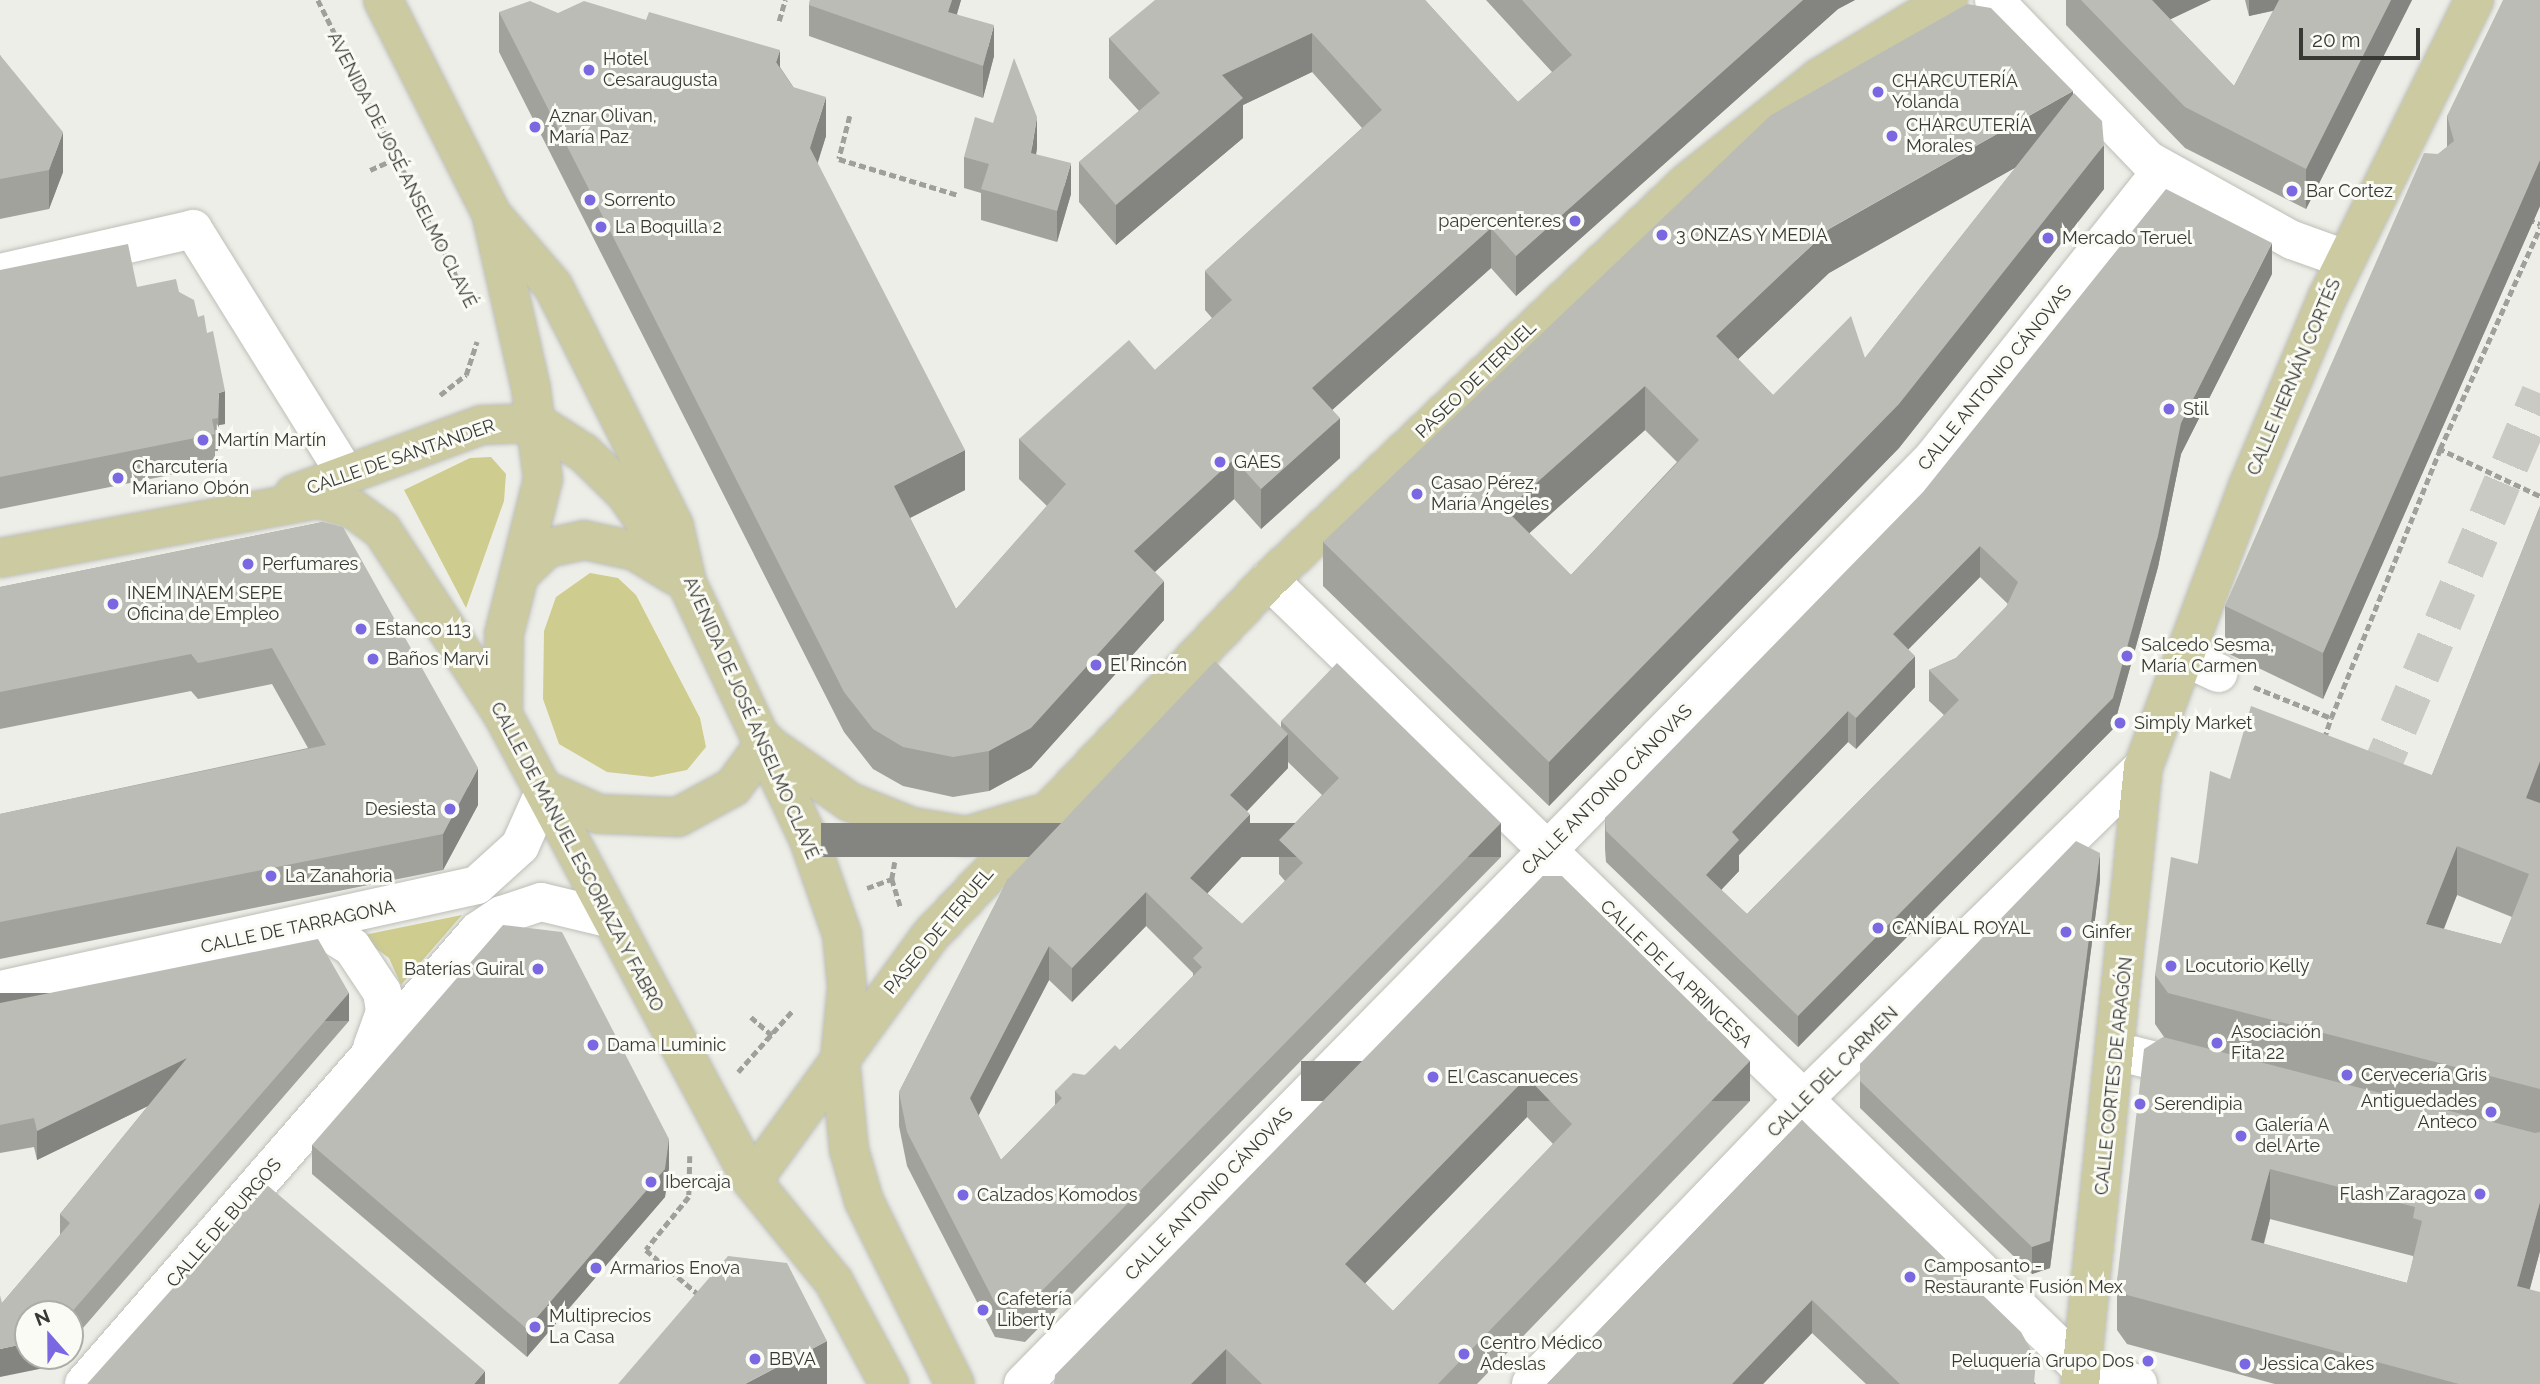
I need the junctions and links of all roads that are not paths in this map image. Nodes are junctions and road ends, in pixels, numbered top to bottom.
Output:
1 (383, 0) edge
2 (1948, 0) edge
3 (1994, 0) edge
4 (2474, 0) edge
5 (2391, 163) junction
6 (2162, 170) junction
7 (2434, 179) edge
8 (492, 215) junction
9 (2345, 258) junction
10 (0, 274) edge
11 (537, 424) junction
12 (332, 487) junction
13 (0, 558) edge
14 (520, 574) junction
15 (1269, 580) junction
16 (687, 583) junction
17 (2184, 657) junction
18 (2218, 673) road end
19 (503, 715) junction
20 (766, 742) junction
21 (2143, 767) junction
22 (545, 790) junction
23 (1046, 810) junction
24 (1547, 850) junction
25 (612, 919) junction
26 (315, 924) junction
27 (0, 990) edge
28 (2116, 1051) junction
29 (840, 1058) junction
30 (364, 1061) junction
31 (2235, 1082) edge
32 (1804, 1099) junction
33 (752, 1181) junction
34 (2081, 1377) edge
35 (85, 1384) edge
36 (889, 1384) edge
37 (955, 1384) edge
38 (1023, 1384) edge
39 (1531, 1384) edge
40 (2138, 1384) edge

1 - 8 main road, AVENIDA DE JOSÉ ANSELMO CLAVÉ
2 - 15 main road, PASEO DE TERUEL
3 - 6 street
4 - 5 main road, CALLE HERNÁN CORTÉS
5 - 7 street
5 - 9 main road, CALLE HERNÁN CORTÉS
6 - 9 street
6 - 24 street, CALLE ANTONIO CÁNOVAS
8 - 11 main road, AVENIDA DE JOSÉ ANSELMO CLAVÉ
8 - 16 main road, AVENIDA DE JOSÉ ANSELMO CLAVÉ
9 - 17 main road, CALLE HERNÁN CORTÉS
10 - 12 street
11 - 12 main road, CALLE DE SANTANDER
11 - 14 main road, AVENIDA DE JOSÉ ANSELMO CLAVÉ
11 - 16 main road
12 - 13 main road, CALLE DE SANTANDER
12 - 19 main road, CALLE DE MANUEL ESCORIAZA Y FABRO
14 - 16 main road
14 - 19 main road, AVENIDA DE JOSÉ ANSELMO CLAVÉ
15 - 23 main road, PASEO DE TERUEL
15 - 24 street, CALLE DE LA PRINCESA
16 - 20 main road, AVENIDA DE JOSÉ ANSELMO CLAVÉ
17 - 18 street
17 - 21 main road, CALLE HERNÁN CORTÉS
19 - 22 main road, CALLE DE MANUEL ESCORIAZA Y FABRO
20 - 22 main road
20 - 23 main road, PASEO DE TERUEL
20 - 29 main road, AVENIDA DE JOSÉ ANSELMO CLAVÉ
21 - 28 main road, CALLE CORTES DE ARAGÓN
21 - 32 street, CALLE DEL CARMEN
22 - 25 main road, CALLE DE MANUEL ESCORIAZA Y FABRO
22 - 26 street, CALLE DE TARRAGONA
23 - 29 main road, PASEO DE TERUEL
24 - 32 street, CALLE DE LA PRINCESA
24 - 38 street, CALLE ANTONIO CÁNOVAS
25 - 30 street, CALLE DE BURGOS
25 - 33 main road, CALLE DE MANUEL ESCORIAZA Y FABRO
26 - 27 street, CALLE DE TARRAGONA
26 - 30 street, CALLE DE BURGOS
28 - 31 street
28 - 34 main road, CALLE CORTES DE ARAGÓN
29 - 33 main road, PASEO DE TERUEL
29 - 37 main road, AVENIDA DE JOSÉ ANSELMO CLAVÉ
30 - 35 street, CALLE DE BURGOS
32 - 34 street, CALLE DE LA PRINCESA
32 - 39 street, CALLE DEL CARMEN
33 - 36 main road, CALLE DE MANUEL ESCORIAZA Y FABRO
34 - 40 street

